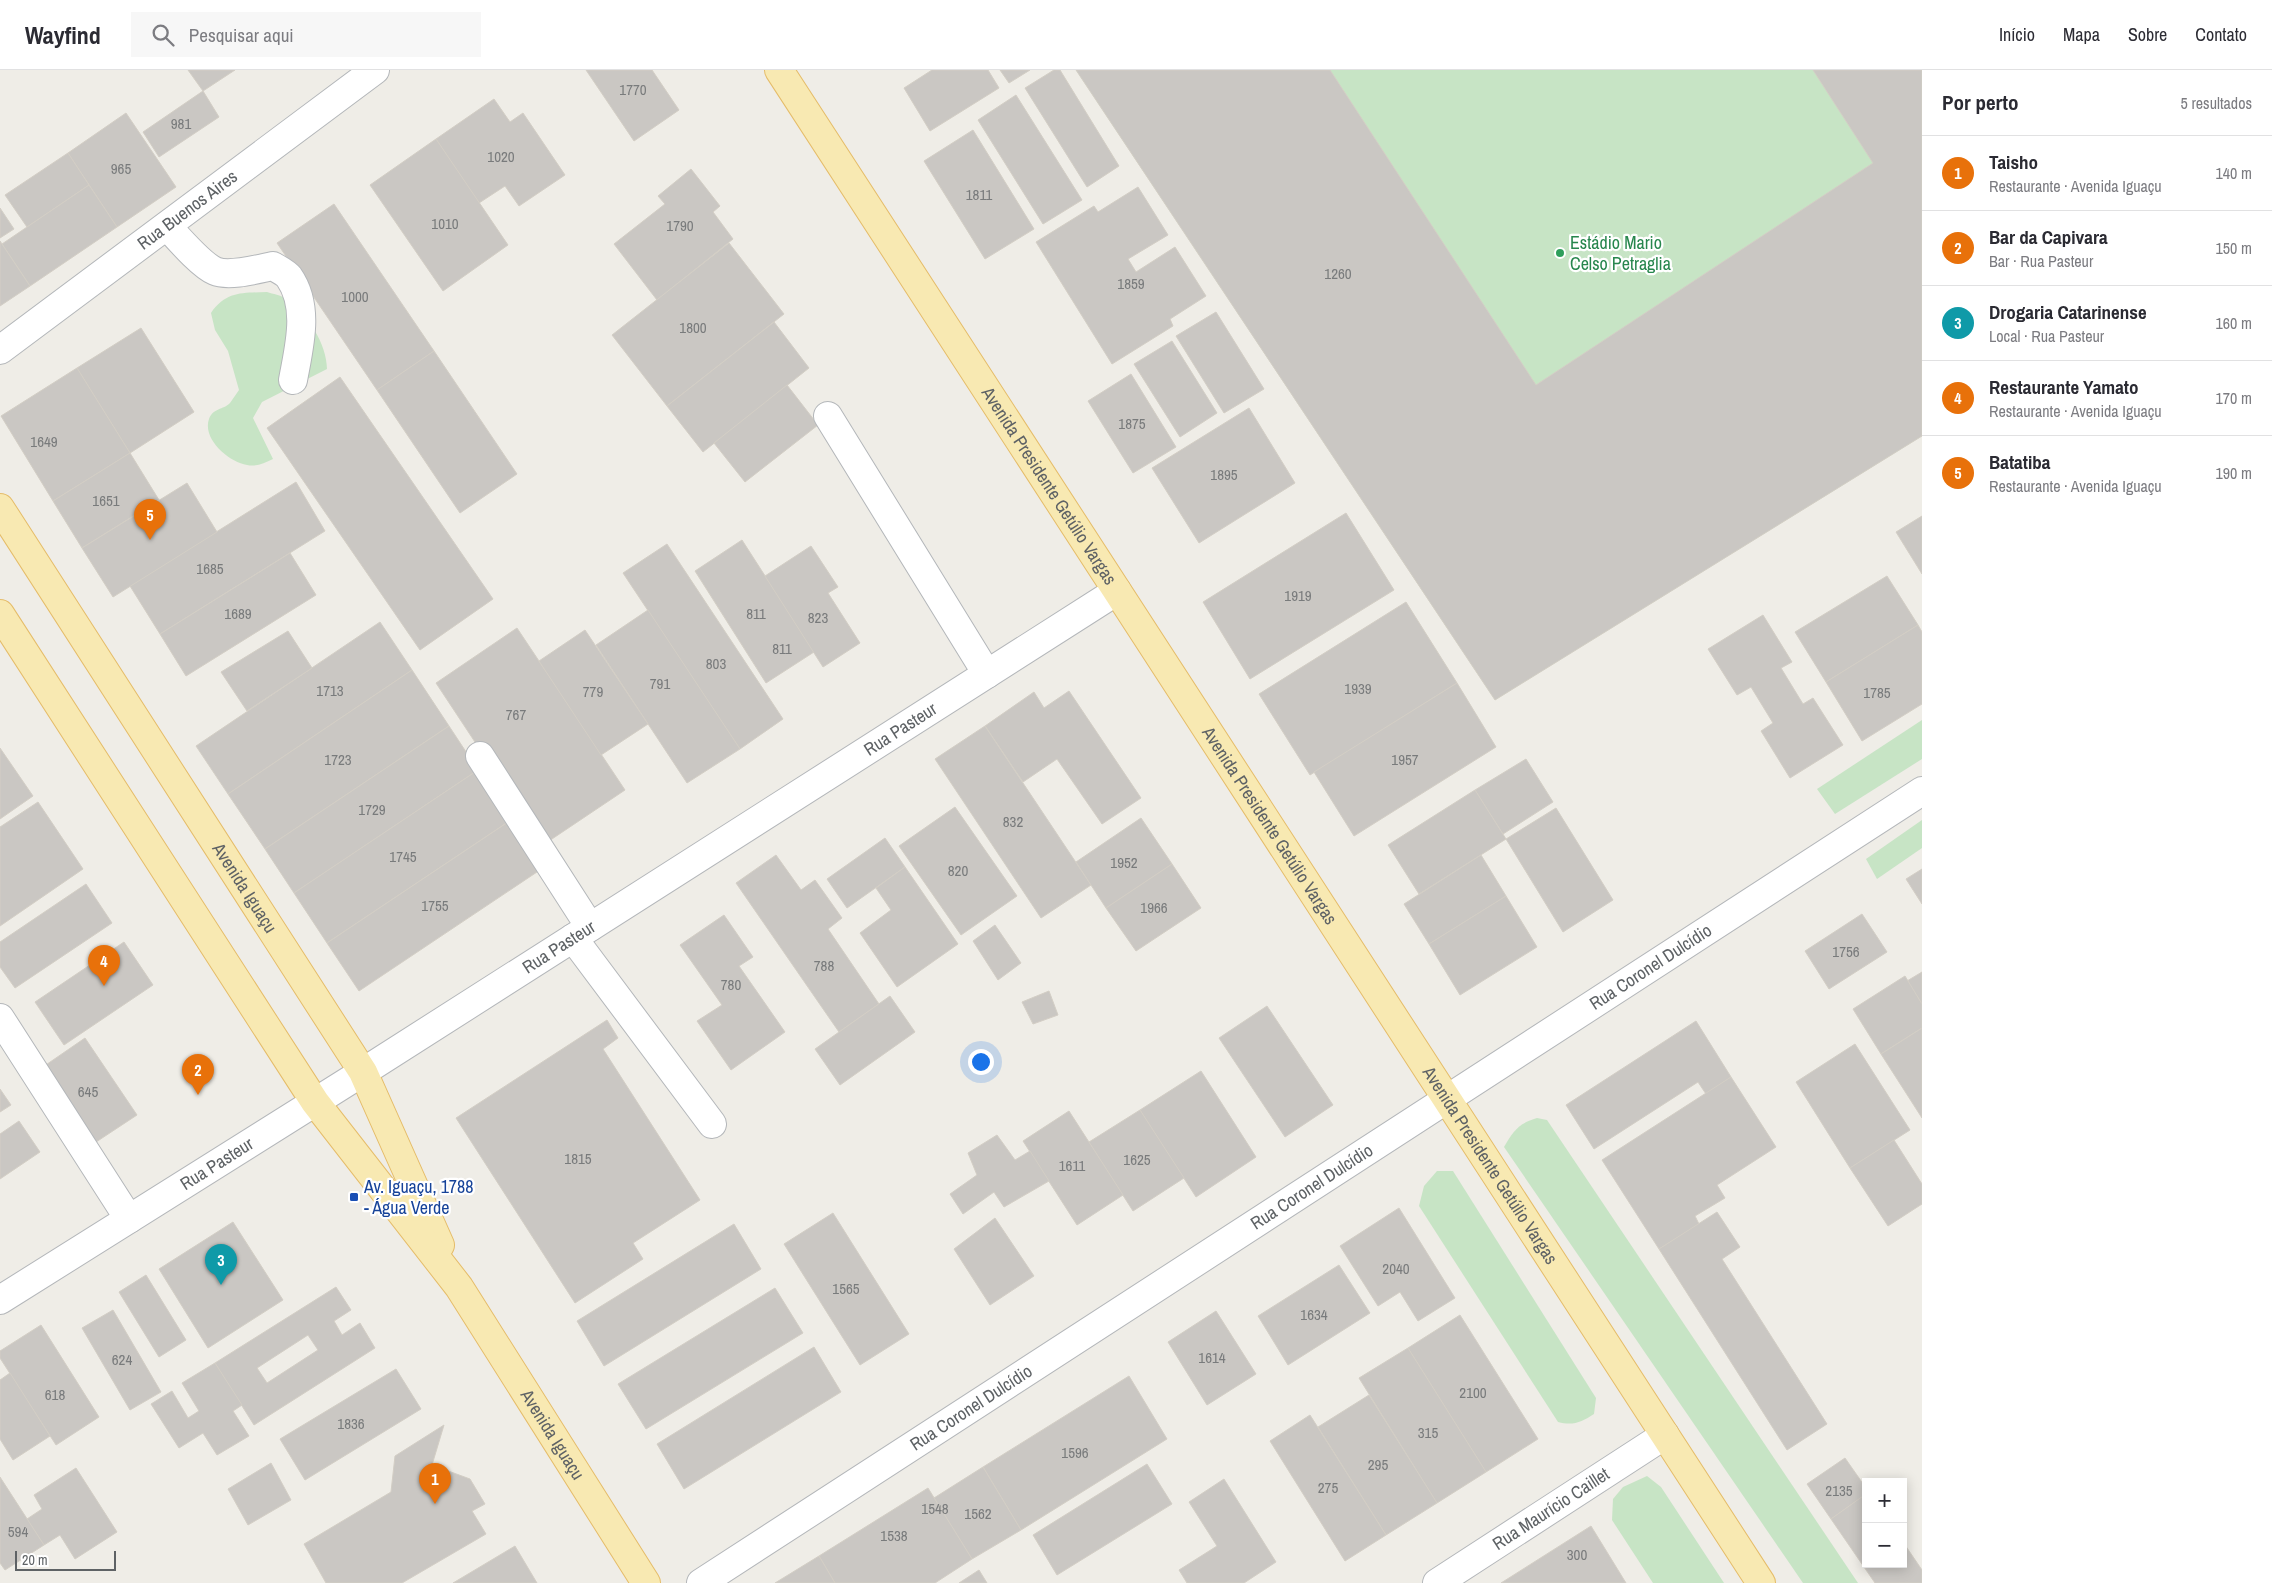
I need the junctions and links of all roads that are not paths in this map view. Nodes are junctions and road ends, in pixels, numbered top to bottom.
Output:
1 (375, 70) edge
2 (779, 70) edge
3 (167, 226) junction
4 (0, 350) edge
5 (293, 380) dead end
6 (828, 416) dead end
7 (0, 508) edge
8 (1117, 591) junction
9 (0, 614) edge
10 (987, 674) junction
11 (480, 756) dead end
12 (1922, 791) edge
13 (582, 932) junction
14 (0, 1018) edge
15 (363, 1072) junction
16 (1446, 1098) junction
17 (315, 1102) junction
18 (712, 1124) dead end
19 (129, 1219) junction
20 (459, 1287) junction
21 (0, 1300) edge
22 (1665, 1435) junction
23 (646, 1583) edge
24 (700, 1583) edge
25 (1437, 1583) edge
26 (1761, 1583) edge

1 - 3 street, Rua Buenos Aires
2 - 8 main road, Avenida Presidente Getúlio Vargas
3 - 4 street, Rua Buenos Aires
3 - 5 street
6 - 10 street
7 - 15 main road, Avenida Iguaçu
8 - 10 street, Rua Pasteur
8 - 16 main road, Avenida Presidente Getúlio Vargas
9 - 17 main road, Avenida Iguaçu
10 - 13 street, Rua Pasteur
11 - 13 street
12 - 16 street, Rua Coronel Dulcídio
13 - 15 street, Rua Pasteur
13 - 18 street
14 - 19 street
15 - 17 street, Rua Pasteur
15 - 20 main road, Avenida Iguaçu
16 - 22 main road, Avenida Presidente Getúlio Vargas
16 - 24 street, Rua Coronel Dulcídio
17 - 19 street, Rua Pasteur
17 - 20 main road, Avenida Iguaçu
19 - 21 street, Rua Pasteur
20 - 23 main road, Avenida Iguaçu
22 - 25 street, Rua Maurício Caillet
22 - 26 main road, Avenida Presidente Getúlio Vargas

